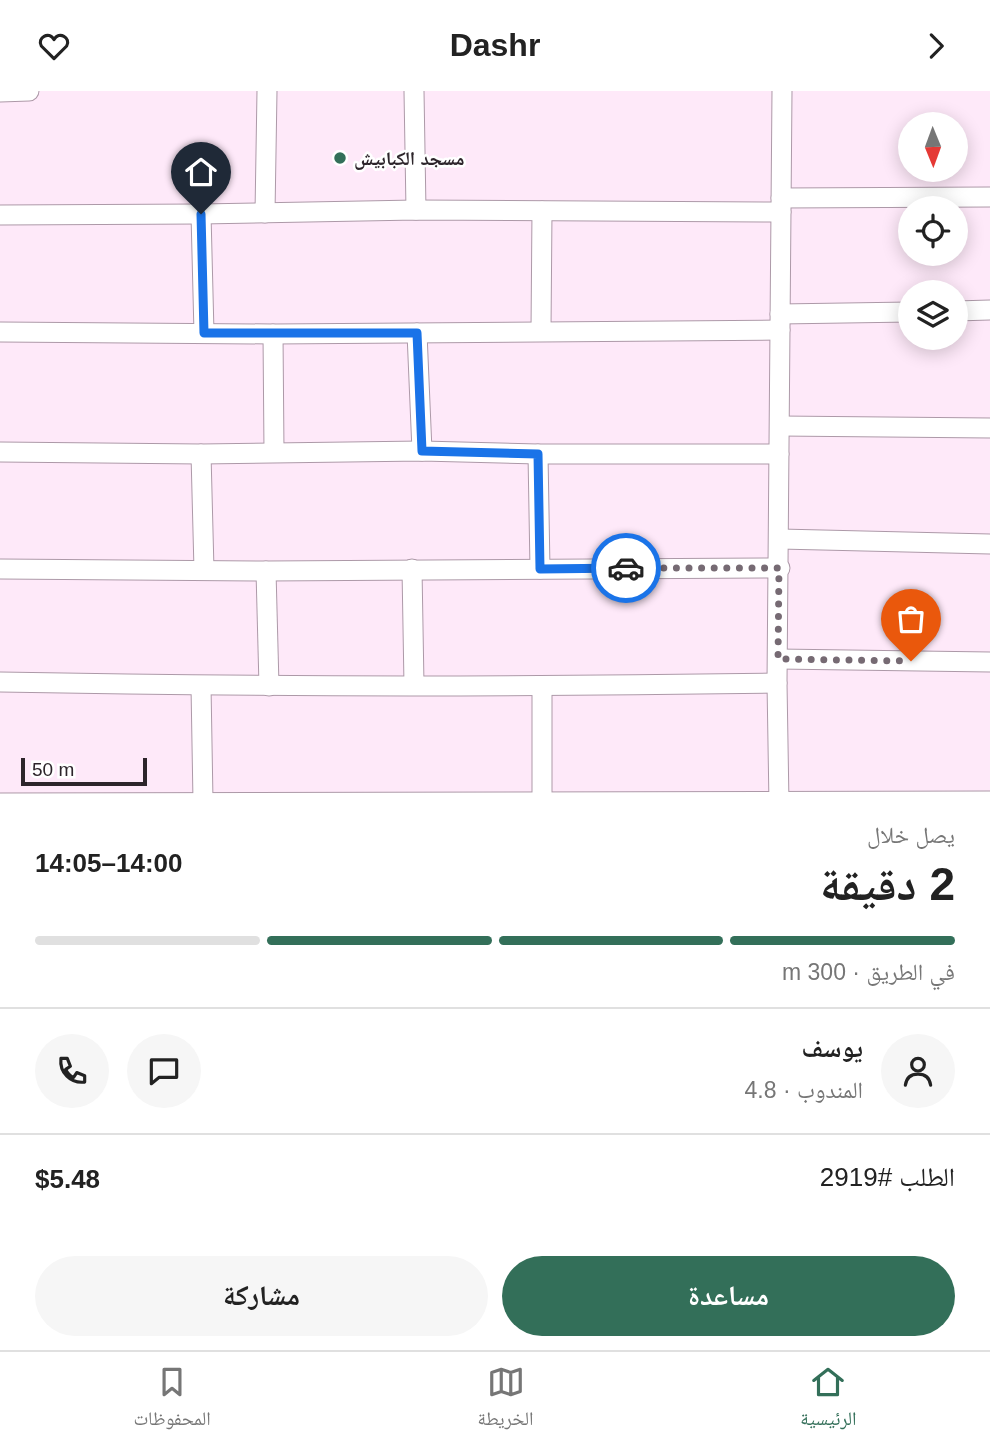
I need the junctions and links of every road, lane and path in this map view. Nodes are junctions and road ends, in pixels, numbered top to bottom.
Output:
1 (29, 91) edge
2 (267, 91) edge
3 (415, 91) edge
4 (782, 91) edge
5 (0, 92) edge
6 (990, 197) edge
7 (781, 205) junction
8 (416, 210) junction
9 (542, 211) junction
10 (265, 213) junction
11 (201, 214) junction
12 (0, 215) edge
13 (990, 310) edge
14 (968, 311) edge
15 (898, 312) edge
16 (780, 322) junction
17 (541, 331) junction
18 (0, 332) edge
19 (204, 333) junction
20 (417, 333) junction
21 (273, 334) junction
22 (780, 426) junction
23 (990, 428) edge
24 (422, 451) junction
25 (0, 452) edge
26 (274, 452) junction
27 (201, 454) junction
28 (538, 454) junction
29 (779, 454) junction
30 (780, 539) junction
31 (990, 544) edge
32 (779, 568) junction
33 (0, 569) edge
34 (412, 569) junction
35 (540, 569) junction
36 (204, 570) junction
37 (266, 571) junction
38 (778, 659) junction
39 (990, 662) edge
40 (0, 682) edge
41 (778, 683) junction
42 (414, 685) junction
43 (201, 686) junction
44 (269, 686) junction
45 (542, 686) junction
46 (203, 801) junction
47 (542, 801) junction
48 (990, 801) edge
49 (779, 802) edge
50 (0, 803) edge
51 (272, 803) edge
52 (428, 803) edge

1 - 5 street
2 - 10 street
3 - 8 street
4 - 7 street
6 - 7 street
7 - 9 street
7 - 16 street
8 - 9 street
8 - 10 street
9 - 17 street
10 - 11 street
11 - 12 street
11 - 19 street
13 - 14 street
15 - 16 street
16 - 17 street
16 - 22 street
17 - 20 street
18 - 19 street
19 - 21 street
20 - 21 street
20 - 24 street
21 - 26 street
22 - 23 street
22 - 29 street
24 - 26 street
24 - 28 street
25 - 27 street
26 - 27 street
27 - 36 street
28 - 29 street
28 - 35 street
29 - 30 street
30 - 31 street
30 - 32 street
32 - 35 street
32 - 38 street
33 - 36 street
34 - 35 street
34 - 37 street
34 - 42 street
36 - 37 street
37 - 44 street
38 - 39 street
38 - 41 street
40 - 43 street
41 - 45 street
41 - 49 street
42 - 44 street
42 - 45 street
43 - 44 street
43 - 46 street
45 - 47 street
46 - 50 street
46 - 51 street
47 - 49 street
47 - 52 street
48 - 49 street
51 - 52 street

